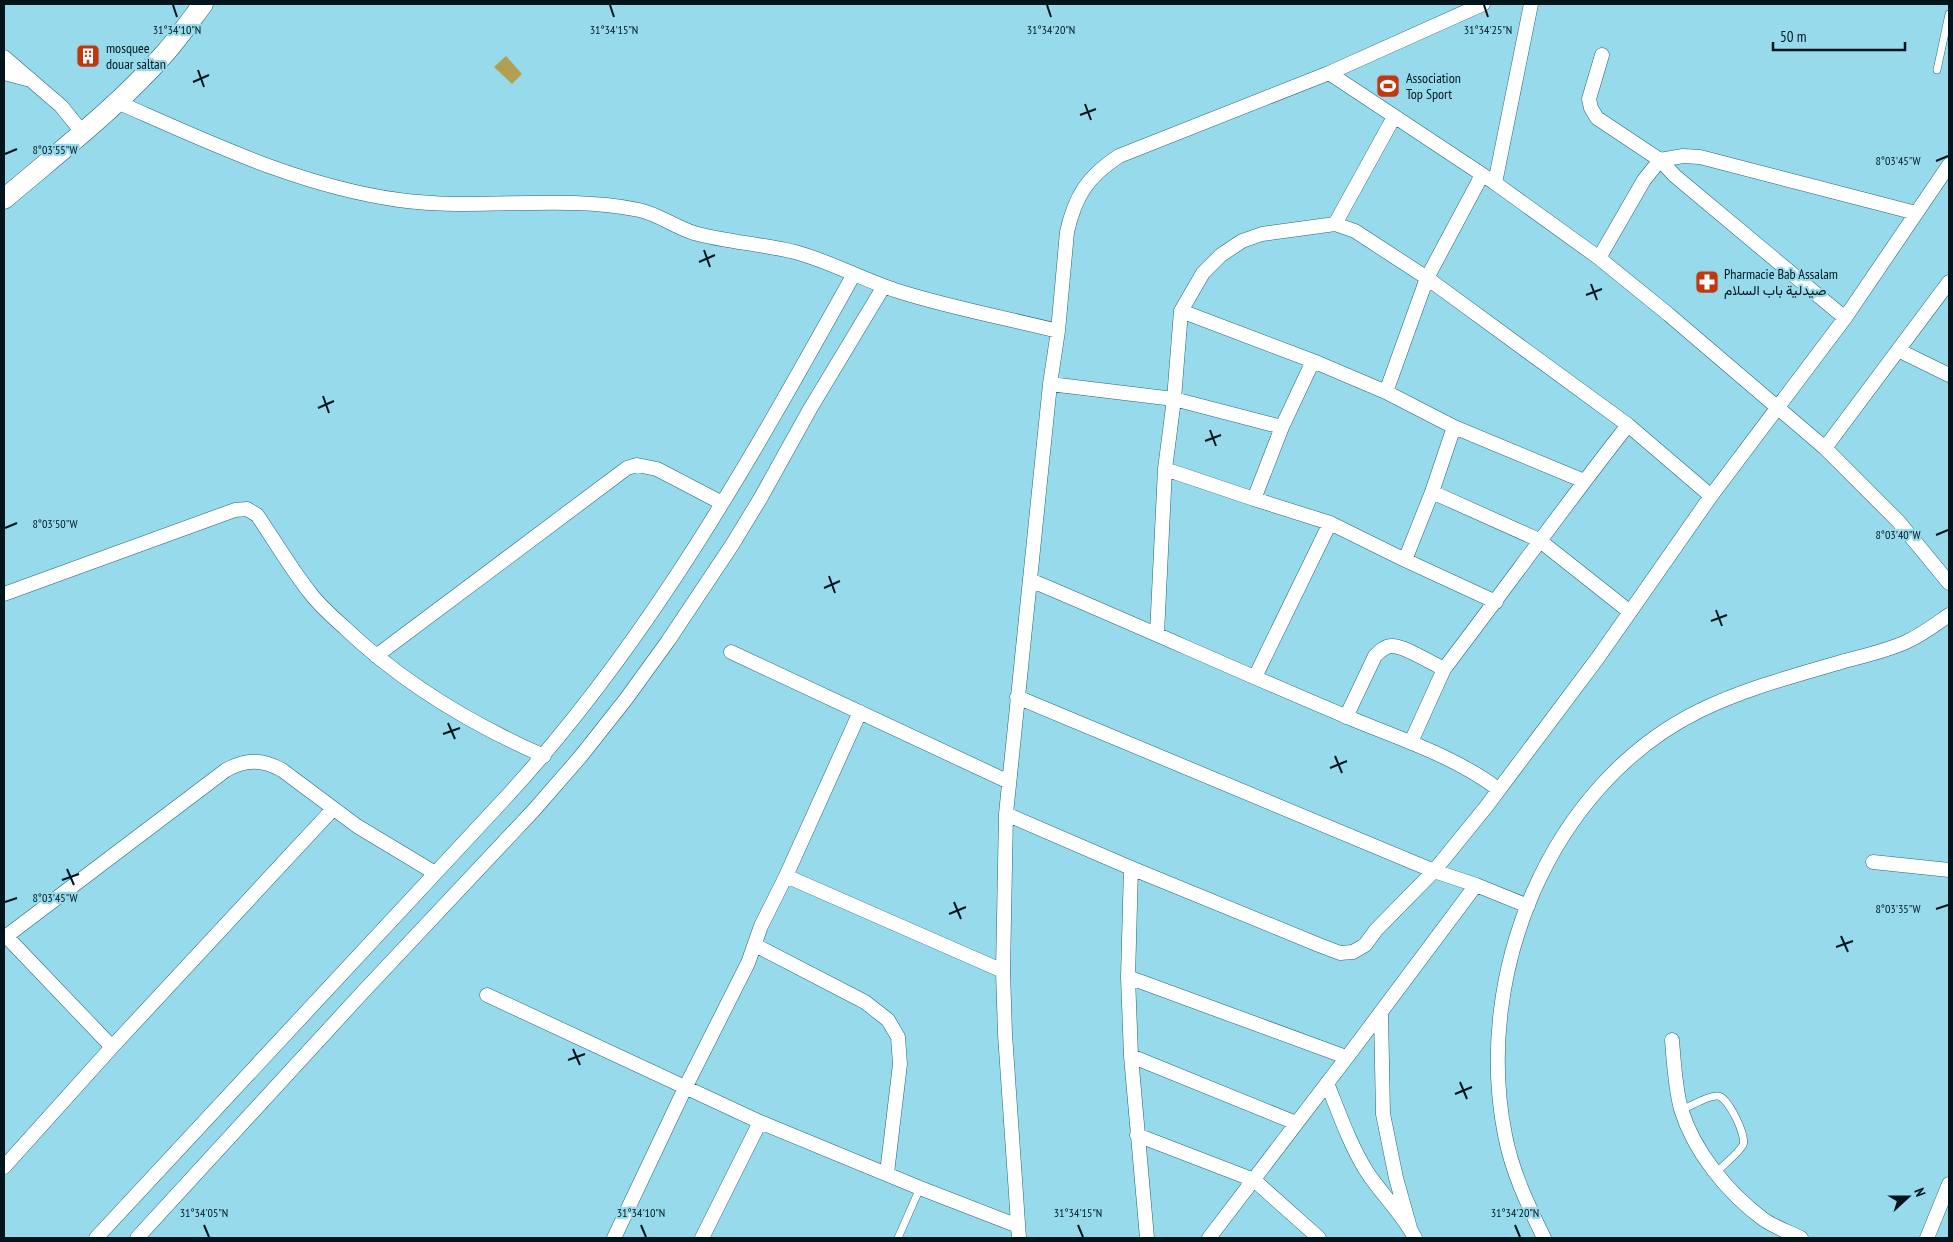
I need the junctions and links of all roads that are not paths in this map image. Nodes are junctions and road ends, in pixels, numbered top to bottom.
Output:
1 (203, 4) edge
2 (1483, 4) edge
3 (1531, 4) edge
4 (1949, 14) edge
5 (1602, 55) dead end
6 (4, 57) edge
7 (1937, 70) dead end
8 (4, 73) edge
9 (1329, 73) junction
10 (31, 80) junction
11 (117, 102) junction
12 (1394, 117) junction
13 (82, 132) junction
14 (1660, 160) junction
15 (1949, 165) edge
16 (1482, 175) junction
17 (1495, 183) junction
18 (4, 199) edge
19 (1916, 214) junction
20 (1335, 224) junction
21 (1599, 258) junction
22 (854, 274) junction
23 (1427, 278) junction
24 (1949, 282) edge
25 (884, 286) junction
26 (1181, 311) junction
27 (1845, 318) junction
28 (1058, 331) junction
29 (1898, 350) junction
30 (1312, 361) junction
31 (1949, 375) edge
32 (1050, 384) junction
33 (1386, 392) junction
34 (1174, 400) junction
35 (1777, 409) junction
36 (1628, 425) junction
37 (1454, 426) junction
38 (1282, 428) junction
39 (1825, 448) junction
40 (1165, 469) junction
41 (1584, 481) junction
42 (1432, 492) junction
43 (1711, 496) junction
44 (1254, 499) junction
45 (722, 503) junction
46 (1330, 523) junction
47 (1539, 540) junction
48 (1405, 560) junction
49 (1030, 580) junction
50 (1949, 583) edge
51 (4, 594) edge
52 (1496, 602) junction
53 (1630, 612) junction
54 (1949, 615) edge
55 (1157, 634) junction
56 (730, 652) dead end
57 (376, 656) junction
58 (1444, 669) junction
59 (1255, 677) junction
60 (1018, 697) junction
61 (860, 712) junction
62 (1346, 717) junction
63 (1411, 742) junction
64 (544, 756) junction
65 (1008, 782) junction
66 (1498, 789) junction
67 (333, 809) junction
68 (1006, 814) junction
69 (1873, 862) dead end
70 (1131, 868) junction
71 (1949, 870) edge
72 (1434, 871) junction
73 (435, 873) junction
74 (786, 876) junction
75 (1476, 884) junction
76 (1528, 906) junction
77 (5, 937) edge
78 (755, 945) junction
79 (1003, 971) junction
80 (1128, 977) junction
81 (487, 995) dead end
82 (1381, 1013) junction
83 (1672, 1040) dead end
84 (112, 1047) junction
85 (1131, 1056) junction
86 (1346, 1057) junction
87 (1327, 1083) junction
88 (686, 1086) junction
89 (1682, 1110) junction
90 (760, 1122) junction
91 (1296, 1123) junction
92 (1137, 1135) junction
93 (4, 1168) edge
94 (887, 1173) junction
95 (1716, 1173) junction
96 (1254, 1180) junction
97 (1949, 1184) edge
98 (920, 1188) junction
99 (1018, 1232) edge
100 (1412, 1233) edge
101 (1214, 1236) edge
102 (96, 1238) edge
103 (136, 1238) edge
104 (614, 1238) edge
105 (702, 1238) edge
106 (898, 1238) edge
107 (1147, 1238) edge
108 (1319, 1238) edge
109 (1544, 1238) edge
110 (1801, 1238) edge
111 (1927, 1238) edge

1 - 11 main road
2 - 9 street
3 - 17 street
4 - 7 lane
5 - 14 street
6 - 10 street
8 - 10 street
9 - 12 street
9 - 28 street
10 - 13 street
11 - 13 main road
11 - 22 street
12 - 16 street
12 - 20 street
13 - 18 main road
14 - 19 street
14 - 21 street
14 - 27 street
15 - 19 street
16 - 17 street
16 - 23 street
17 - 21 street
19 - 27 street
20 - 23 street
20 - 26 street
21 - 35 street
22 - 25 street
22 - 45 street
23 - 33 street
23 - 36 street
24 - 29 street
25 - 28 street
25 - 103 street
26 - 30 street
26 - 34 street
27 - 35 street
28 - 32 street
29 - 31 street
29 - 39 street
30 - 33 street
30 - 38 street
32 - 34 street
32 - 49 street
33 - 37 street
34 - 38 street
34 - 40 street
35 - 39 street
35 - 43 street
36 - 41 street
36 - 43 street
37 - 41 street
37 - 42 street
38 - 44 street
39 - 50 street
40 - 44 street
40 - 55 street
41 - 47 street
42 - 47 street
42 - 48 street
43 - 53 street
44 - 46 street
45 - 57 street
45 - 64 street
46 - 48 street
46 - 59 street
47 - 52 street
47 - 53 street
48 - 52 street
49 - 55 street
49 - 60 street
51 - 57 street
52 - 58 street
53 - 66 street
54 - 76 street
55 - 59 street
56 - 61 street
57 - 64 street
58 - 62 street
58 - 63 street
59 - 62 street
60 - 65 street
60 - 72 street
61 - 65 street
61 - 74 street
62 - 63 street
63 - 66 street
64 - 73 street
65 - 68 street
66 - 72 street
67 - 73 street
67 - 77 street
67 - 84 street
68 - 70 street
68 - 79 street
69 - 71 street
70 - 72 street
70 - 80 street
72 - 75 street
73 - 102 street
74 - 78 street
74 - 79 street
75 - 76 street
75 - 82 street
76 - 109 street
77 - 84 street
78 - 88 street
78 - 94 street
79 - 99 street
80 - 85 street
80 - 86 street
81 - 88 street
82 - 86 street
82 - 100 street
83 - 89 street
84 - 93 street
85 - 91 street
85 - 92 street
86 - 87 street
87 - 91 street
87 - 100 street
88 - 90 street
88 - 104 street
89 - 95 street
89 - 95 lane
90 - 94 street
90 - 105 street
91 - 96 street
92 - 96 street
92 - 107 street
94 - 98 street
95 - 110 street
96 - 101 street
96 - 108 street
97 - 111 street
98 - 99 street
98 - 106 lane

